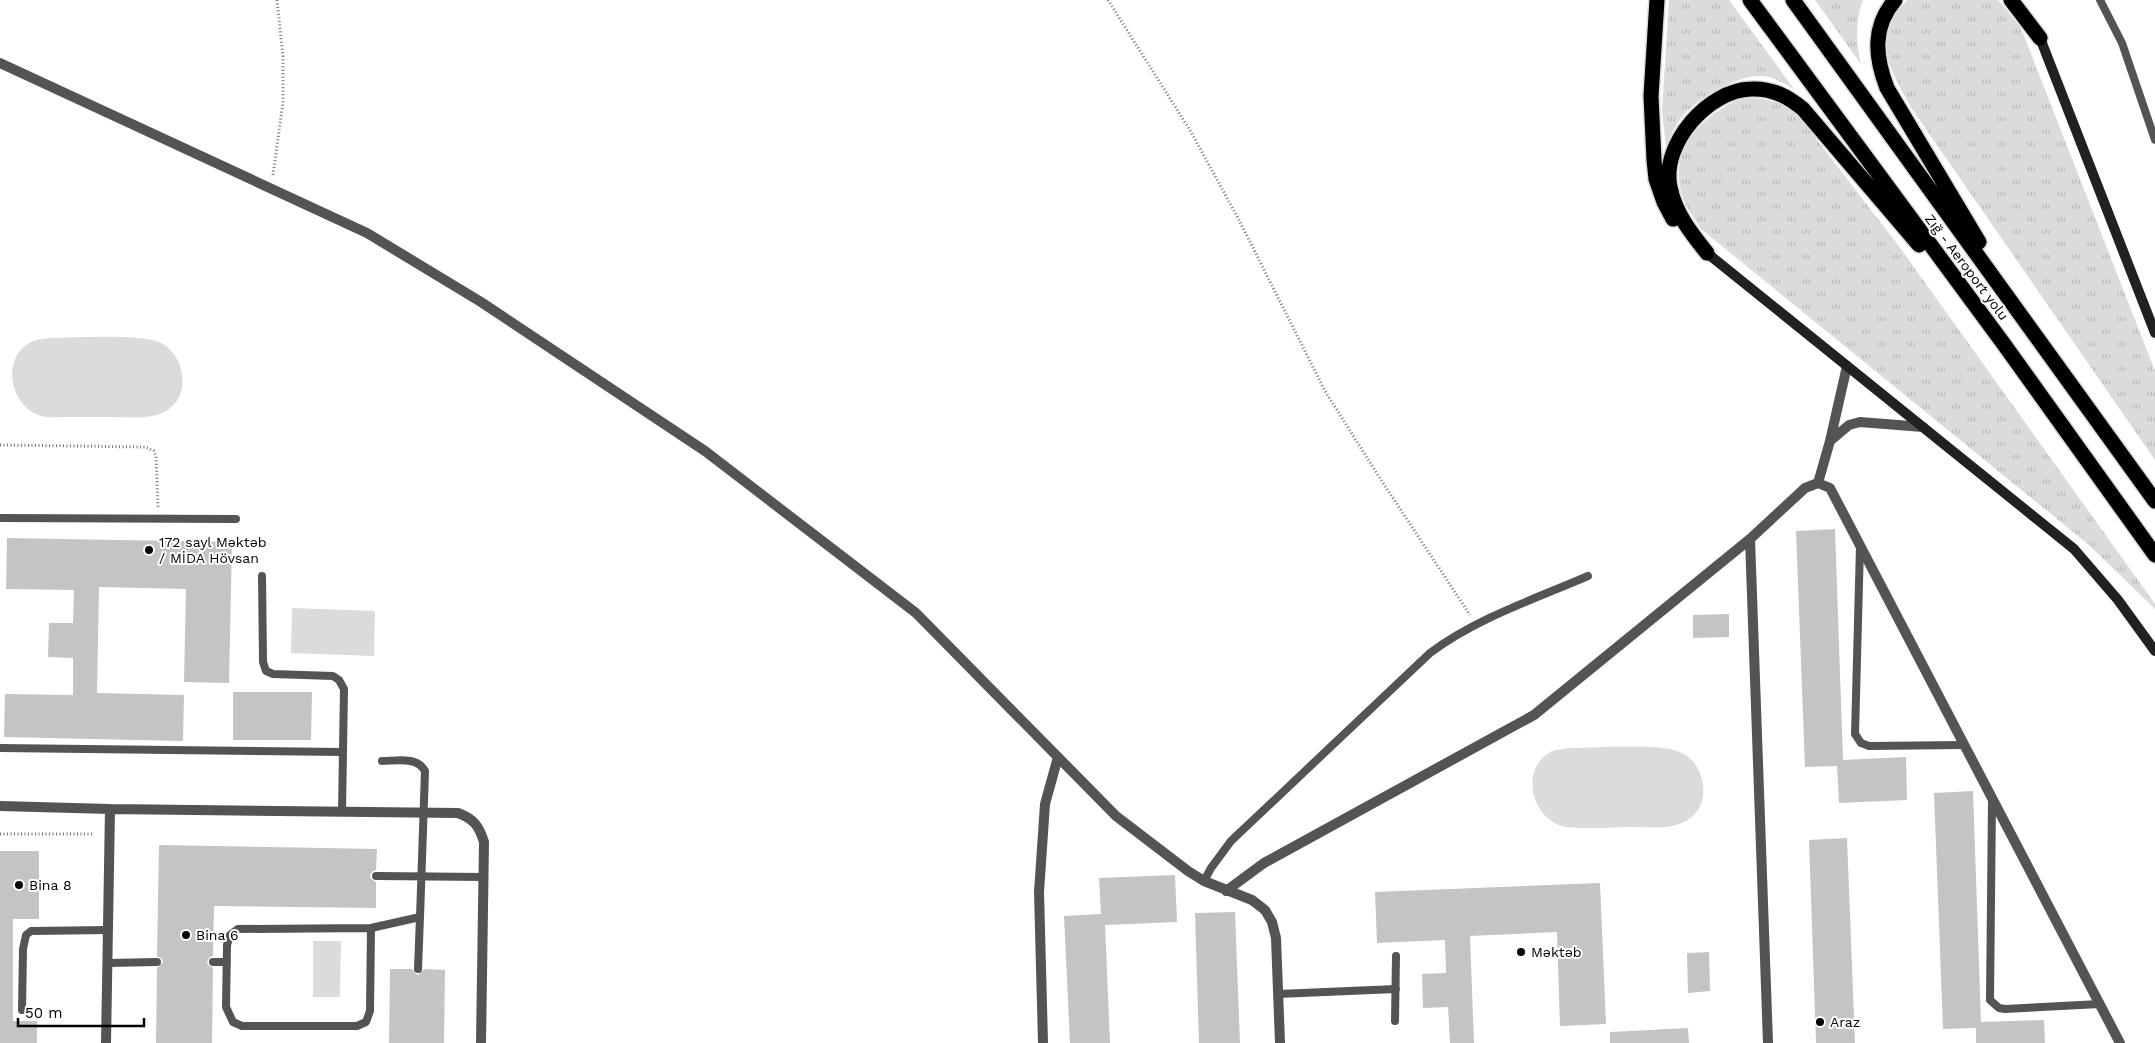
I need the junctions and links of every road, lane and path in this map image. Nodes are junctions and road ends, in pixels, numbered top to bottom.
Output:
1 (277, 0) edge
2 (1108, 0) edge
3 (1657, 0) edge
4 (1750, 0) edge
5 (1792, 0) edge
6 (1895, 0) edge
7 (2011, 0) edge
8 (2023, 0) edge
9 (2100, 0) edge
10 (2040, 38) junction
11 (0, 63) edge
12 (2155, 140) edge
13 (272, 188) junction
14 (1707, 253) junction
15 (2029, 327) junction
16 (2155, 334) edge
17 (2003, 343) junction
18 (1846, 366) junction
19 (1923, 427) junction
20 (1830, 442) junction
21 (0, 445) edge
22 (1818, 483) junction
23 (2155, 501) edge
24 (0, 518) edge
25 (158, 519) junction
26 (236, 519) dead end
27 (1750, 539) junction
28 (1860, 545) junction
29 (2155, 555) edge
30 (262, 576) dead end
31 (1588, 576) dead end
32 (1476, 624) junction
33 (2155, 651) edge
34 (1964, 745) junction
35 (0, 748) edge
36 (343, 752) junction
37 (1058, 757) junction
38 (382, 761) dead end
39 (1992, 799) junction
40 (0, 806) edge
41 (110, 809) junction
42 (342, 812) junction
43 (423, 813) junction
44 (0, 834) edge
45 (93, 834) dead end
46 (376, 876) dead end
47 (422, 877) junction
48 (484, 877) junction
49 (1204, 881) junction
50 (1226, 891) junction
51 (420, 917) junction
52 (371, 928) junction
53 (108, 930) junction
54 (1396, 956) dead end
55 (108, 962) junction
56 (157, 962) dead end
57 (213, 962) dead end
58 (227, 962) junction
59 (418, 969) dead end
60 (1396, 990) junction
61 (1278, 994) junction
62 (2100, 1004) junction
63 (22, 1010) dead end
64 (1395, 1021) dead end
65 (106, 1043) edge
66 (481, 1043) edge
67 (1043, 1043) edge
68 (1280, 1043) edge
69 (1768, 1043) edge
70 (2120, 1043) edge

1 - 13 path
2 - 32 path
3 - 14 highway
4 - 17 highway, Zığ - Aeroport yolu
5 - 15 highway, Zığ - Aeroport yolu
6 - 15 highway
7 - 10 highway
8 - 10 highway
9 - 12 lane
10 - 16 street
11 - 13 street
13 - 37 street
14 - 17 highway
14 - 18 street
15 - 23 highway, Zığ - Aeroport yolu
17 - 29 highway, Zığ - Aeroport yolu
18 - 19 street
18 - 20 street
19 - 20 street
19 - 33 street
20 - 22 street
21 - 25 path
22 - 27 street
22 - 28 street
24 - 25 lane
25 - 26 lane
27 - 50 street
27 - 69 street
28 - 34 street
28 - 34 lane
30 - 36 lane
31 - 32 lane
32 - 49 lane
34 - 39 street
35 - 36 lane
36 - 42 lane
37 - 49 street
37 - 67 street
38 - 43 lane
39 - 62 street
39 - 62 lane
40 - 41 street
41 - 42 street
41 - 53 street
42 - 43 street
43 - 47 lane
43 - 48 street
44 - 45 path
46 - 47 lane
47 - 48 lane
47 - 51 lane
48 - 66 street
49 - 50 street
50 - 61 street
51 - 52 lane
51 - 59 lane
52 - 58 lane
52 - 58 lane
53 - 55 street
53 - 63 lane
54 - 60 lane
55 - 56 lane
55 - 65 street
57 - 58 lane
60 - 61 lane
60 - 64 lane
61 - 68 street
62 - 70 street

